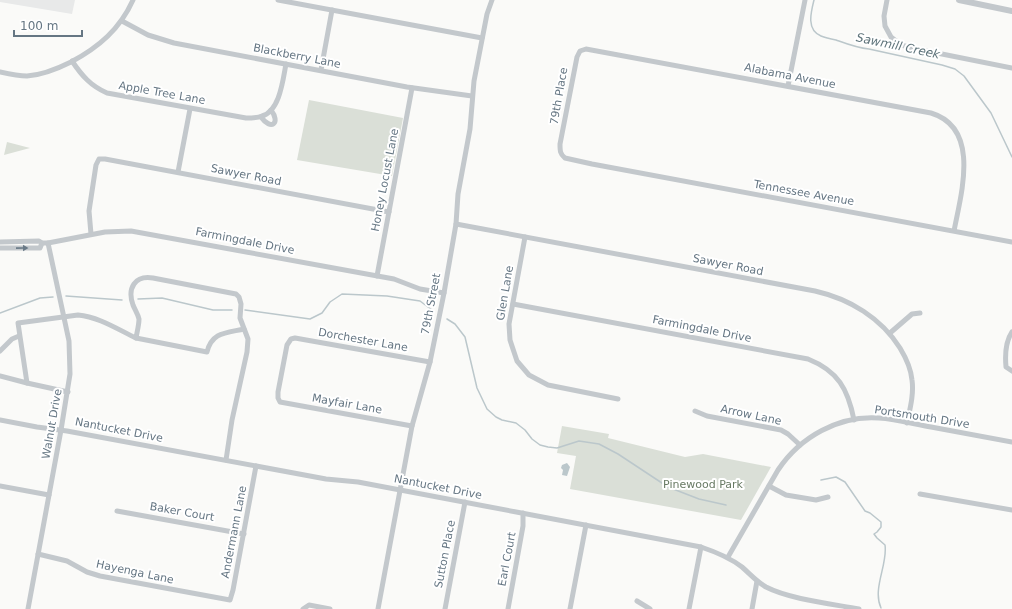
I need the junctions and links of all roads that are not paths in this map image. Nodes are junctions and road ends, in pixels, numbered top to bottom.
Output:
1 (133, 0) edge
2 (278, 0) edge
3 (492, 0) edge
4 (805, 0) edge
5 (887, 0) edge
6 (959, 0) edge
7 (332, 10) junction
8 (1012, 11) edge
9 (122, 21) junction
10 (482, 38) junction
11 (622, 56) joint
12 (72, 61) junction
13 (286, 64) junction
14 (1012, 68) edge
15 (321, 70) junction
16 (0, 72) edge
17 (788, 86) junction
18 (412, 88) junction
19 (472, 96) junction
20 (190, 109) junction
21 (271, 110) junction
22 (261, 117) junction
23 (592, 164) joint
24 (178, 172) junction
25 (389, 212) junction
26 (456, 224) junction
27 (954, 231) junction
28 (91, 234) junction
29 (525, 237) junction
30 (0, 242) edge
31 (1012, 242) edge
32 (42, 243) junction
33 (48, 243) junction
34 (0, 248) edge
35 (377, 276) junction
36 (444, 293) junction
37 (512, 304) junction
38 (920, 313) dead end
39 (64, 316) junction
40 (244, 329) junction
41 (1012, 332) edge
42 (890, 334) junction
43 (20, 336) junction
44 (136, 338) junction
45 (0, 350) edge
46 (430, 362) junction
47 (1012, 371) edge
48 (0, 376) edge
49 (27, 383) junction
50 (68, 392) junction
51 (618, 400) dead end
52 (278, 401) joint
53 (695, 410) dead end
54 (0, 420) edge
55 (854, 420) junction
56 (907, 422) junction
57 (412, 426) junction
58 (61, 430) junction
59 (1012, 442) edge
60 (800, 445) junction
61 (226, 460) junction
62 (256, 466) junction
63 (0, 486) edge
64 (768, 486) junction
65 (400, 490) junction
66 (920, 494) dead end
67 (49, 495) junction
68 (828, 497) dead end
69 (465, 502) junction
70 (1012, 510) edge
71 (117, 511) dead end
72 (523, 513) junction
73 (586, 525) junction
74 (244, 534) junction
75 (701, 547) junction
76 (38, 554) junction
77 (728, 557) junction
78 (757, 581) junction
79 (230, 600) joint
80 (637, 601) dead end
81 (28, 609) edge
82 (303, 609) edge
83 (330, 609) edge
84 (378, 609) edge
85 (445, 609) edge
86 (508, 609) edge
87 (570, 609) edge
88 (650, 609) edge
89 (689, 609) edge
90 (752, 609) edge
91 (859, 609) edge

1 - 9 street
2 - 7 street
3 - 10 street, 79th Street
4 - 17 street
5 - 14 street
6 - 8 street
7 - 10 street
7 - 15 street
9 - 12 street
9 - 13 street, Blackberry Lane
10 - 19 street, 79th Street
11 - 17 street, Alabama Avenue
11 - 23 street, 79th Place
12 - 16 street
12 - 20 street, Apple Tree Lane
13 - 15 street, Blackberry Lane
13 - 21 street, Apple Tree Lane
15 - 18 street, Blackberry Lane
17 - 27 street, Alabama Avenue
18 - 19 street, Blackberry Lane
18 - 25 street, Honey Locust Lane
19 - 26 street, 79th Street
20 - 22 street, Apple Tree Lane
20 - 24 street
21 - 22 street, Apple Tree Lane
21 - 22 street, Apple Tree Lane
23 - 27 street, Tennessee Avenue
24 - 25 street, Sawyer Road
24 - 28 street, Sawyer Road
25 - 35 street, Honey Locust Lane
26 - 29 street, Sawyer Road
26 - 36 street, 79th Street
27 - 31 street, Tennessee Avenue
28 - 33 street, Farmingdale Drive
28 - 35 street, Farmingdale Drive
29 - 37 street, Glen Lane
29 - 42 street, Sawyer Road
30 - 32 street, Farmingdale Drive
32 - 33 street, Farmingdale Drive
34 -> 32 street, Farmingdale Drive
33 - 39 street, Walnut Drive
35 - 36 street, Farmingdale Drive
36 - 46 street, 79th Street
37 - 51 street, Glen Lane
37 - 55 street, Farmingdale Drive
38 - 42 street
39 - 43 street
39 - 44 street
39 - 50 street, Walnut Drive
40 - 44 street
40 - 44 street
40 - 61 street
41 - 47 street
42 - 56 street, Sawyer Road
43 - 45 street
43 - 49 street
46 - 52 street, Dorchester Lane
46 - 57 street, 79th Street
48 - 49 street
49 - 50 street
50 - 58 street, Walnut Drive
52 - 57 street, Mayfair Lane
53 - 60 street, Arrow Lane
54 - 58 street, Nantucket Drive
55 - 56 street, Portsmouth Drive
55 - 60 street, Portsmouth Drive
56 - 59 street, Portsmouth Drive
57 - 65 street, 79th Street
58 - 61 street, Nantucket Drive
58 - 67 street, Walnut Drive
60 - 64 street, Portsmouth Drive
61 - 62 street, Nantucket Drive
62 - 65 street, Nantucket Drive
62 - 74 street, Andermann Lane
63 - 67 street
64 - 68 street
64 - 77 street, Portsmouth Drive
65 - 69 street, Nantucket Drive
65 - 84 street, 79th Street
66 - 70 street
67 - 76 street, Walnut Drive
69 - 72 street, Nantucket Drive
69 - 85 street, Sutton Place
71 - 74 street, Baker Court
72 - 73 street, Nantucket Drive
72 - 86 street, Earl Court
73 - 75 street, Nantucket Drive
73 - 87 street
74 - 79 street, Andermann Lane
75 - 77 street, Nantucket Drive
75 - 89 street
76 - 79 street, Hayenga Lane
76 - 81 street, Walnut Drive
77 - 78 street, Nantucket Drive
78 - 90 street
78 - 91 street, Nantucket Drive
80 - 88 street
82 - 83 street

